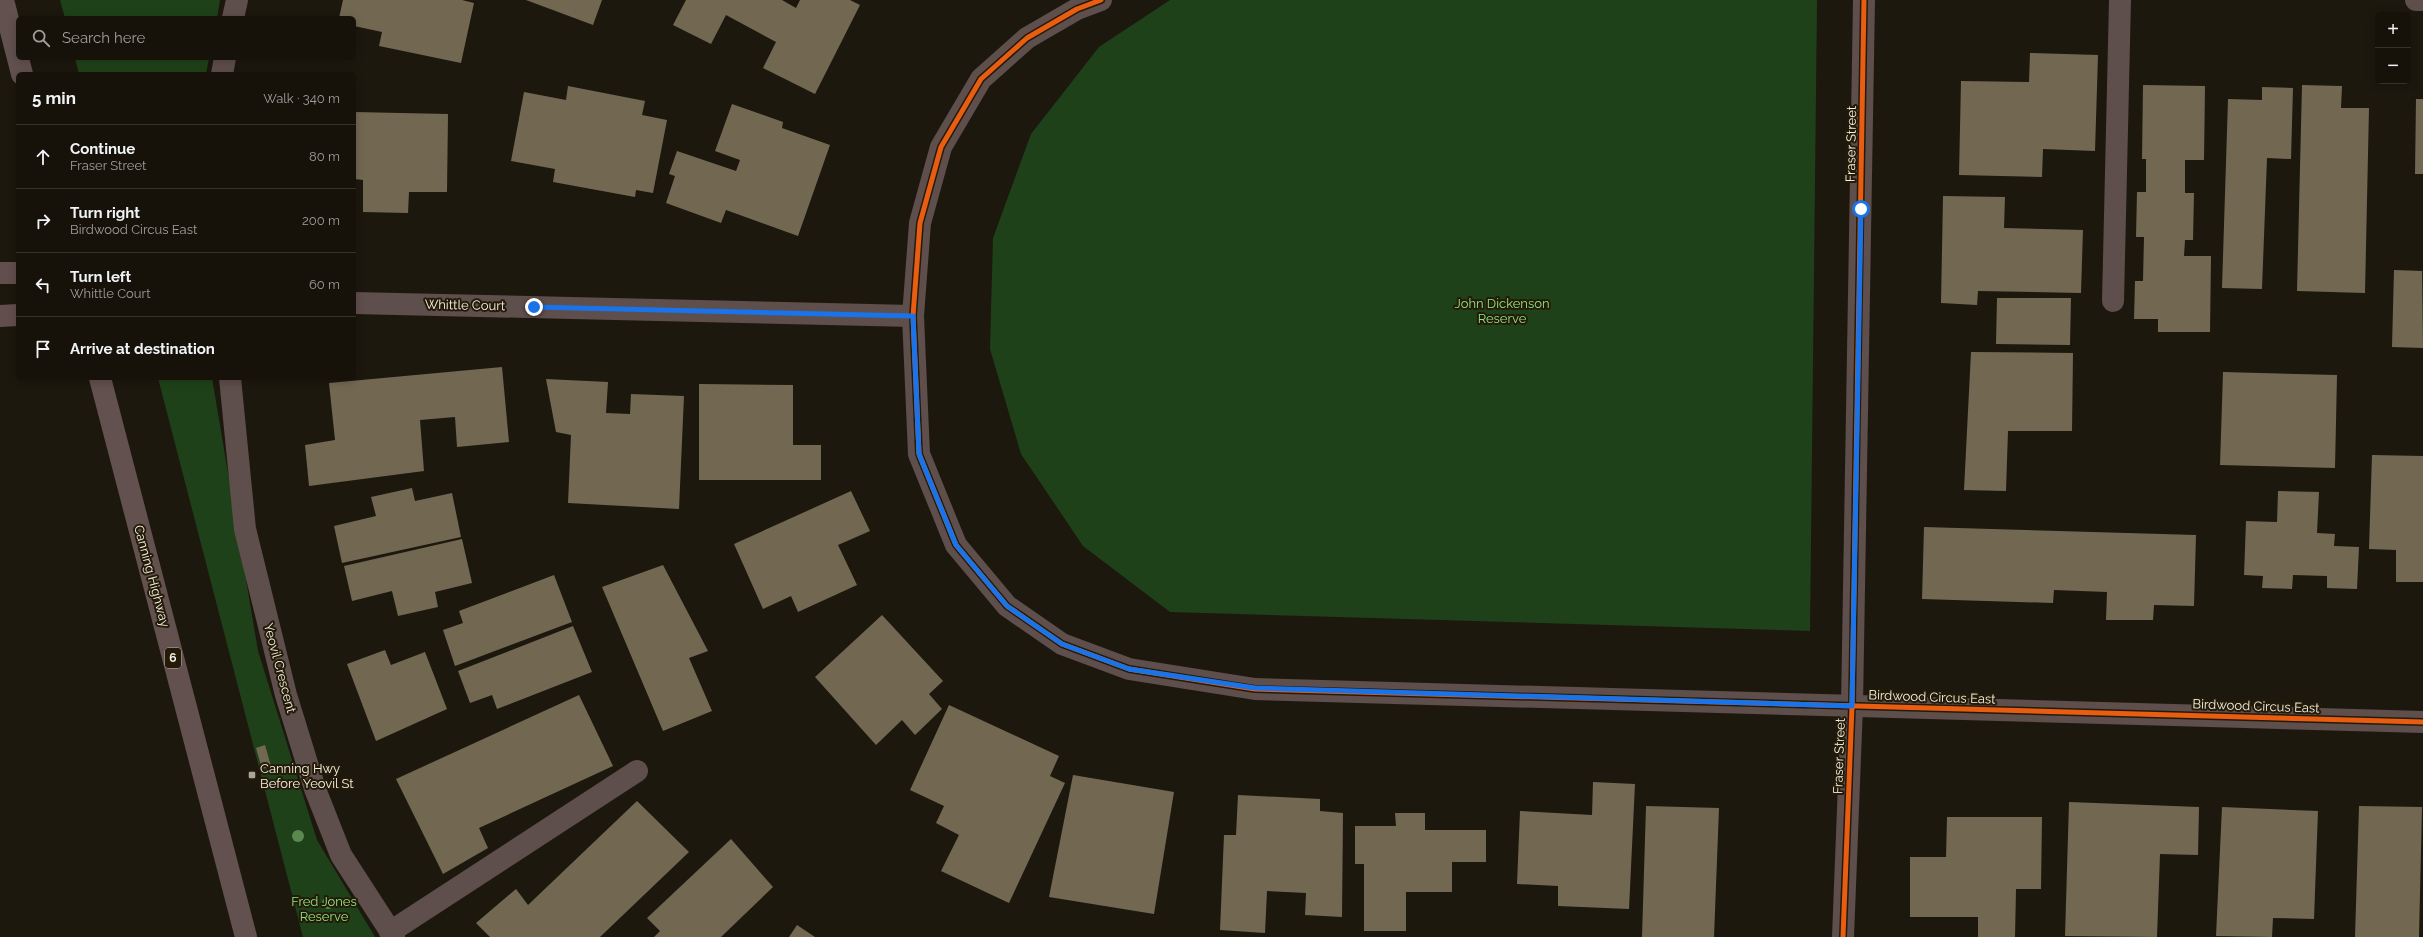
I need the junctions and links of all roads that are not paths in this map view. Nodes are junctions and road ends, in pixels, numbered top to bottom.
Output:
1 (3, 0) edge
2 (237, 0) edge
3 (1102, 0) edge
4 (1864, 0) edge
5 (2120, 0) edge
6 (2416, 0) edge
7 (2423, 0) edge
8 (233, 16) edge
9 (16, 51) edge
10 (18, 60) edge
11 (225, 60) edge
12 (21, 72) edge
13 (222, 72) edge
14 (0, 273) edge
15 (16, 273) edge
16 (2113, 301) dead end
17 (356, 303) edge
18 (16, 315) edge
19 (0, 316) edge
20 (913, 316) junction
21 (101, 380) edge
22 (230, 380) edge
23 (1852, 706) junction
24 (2423, 722) edge
25 (637, 771) dead end
26 (392, 935) edge
27 (246, 937) edge
28 (1843, 937) edge

1 - 9 highway
2 - 8 street
3 - 20 street, Birdwood Circus East
4 - 23 street, Fraser Street
5 - 16 street
6 - 7 street
10 - 12 highway
11 - 13 street
14 - 15 main road
17 - 20 street, Whittle Court
18 - 19 main road
20 - 23 street, Birdwood Circus East
21 - 27 highway, Canning Highway / 6
22 - 26 street, Yeovil Crescent
23 - 24 street, Birdwood Circus East
23 - 28 street, Fraser Street
25 - 26 street

